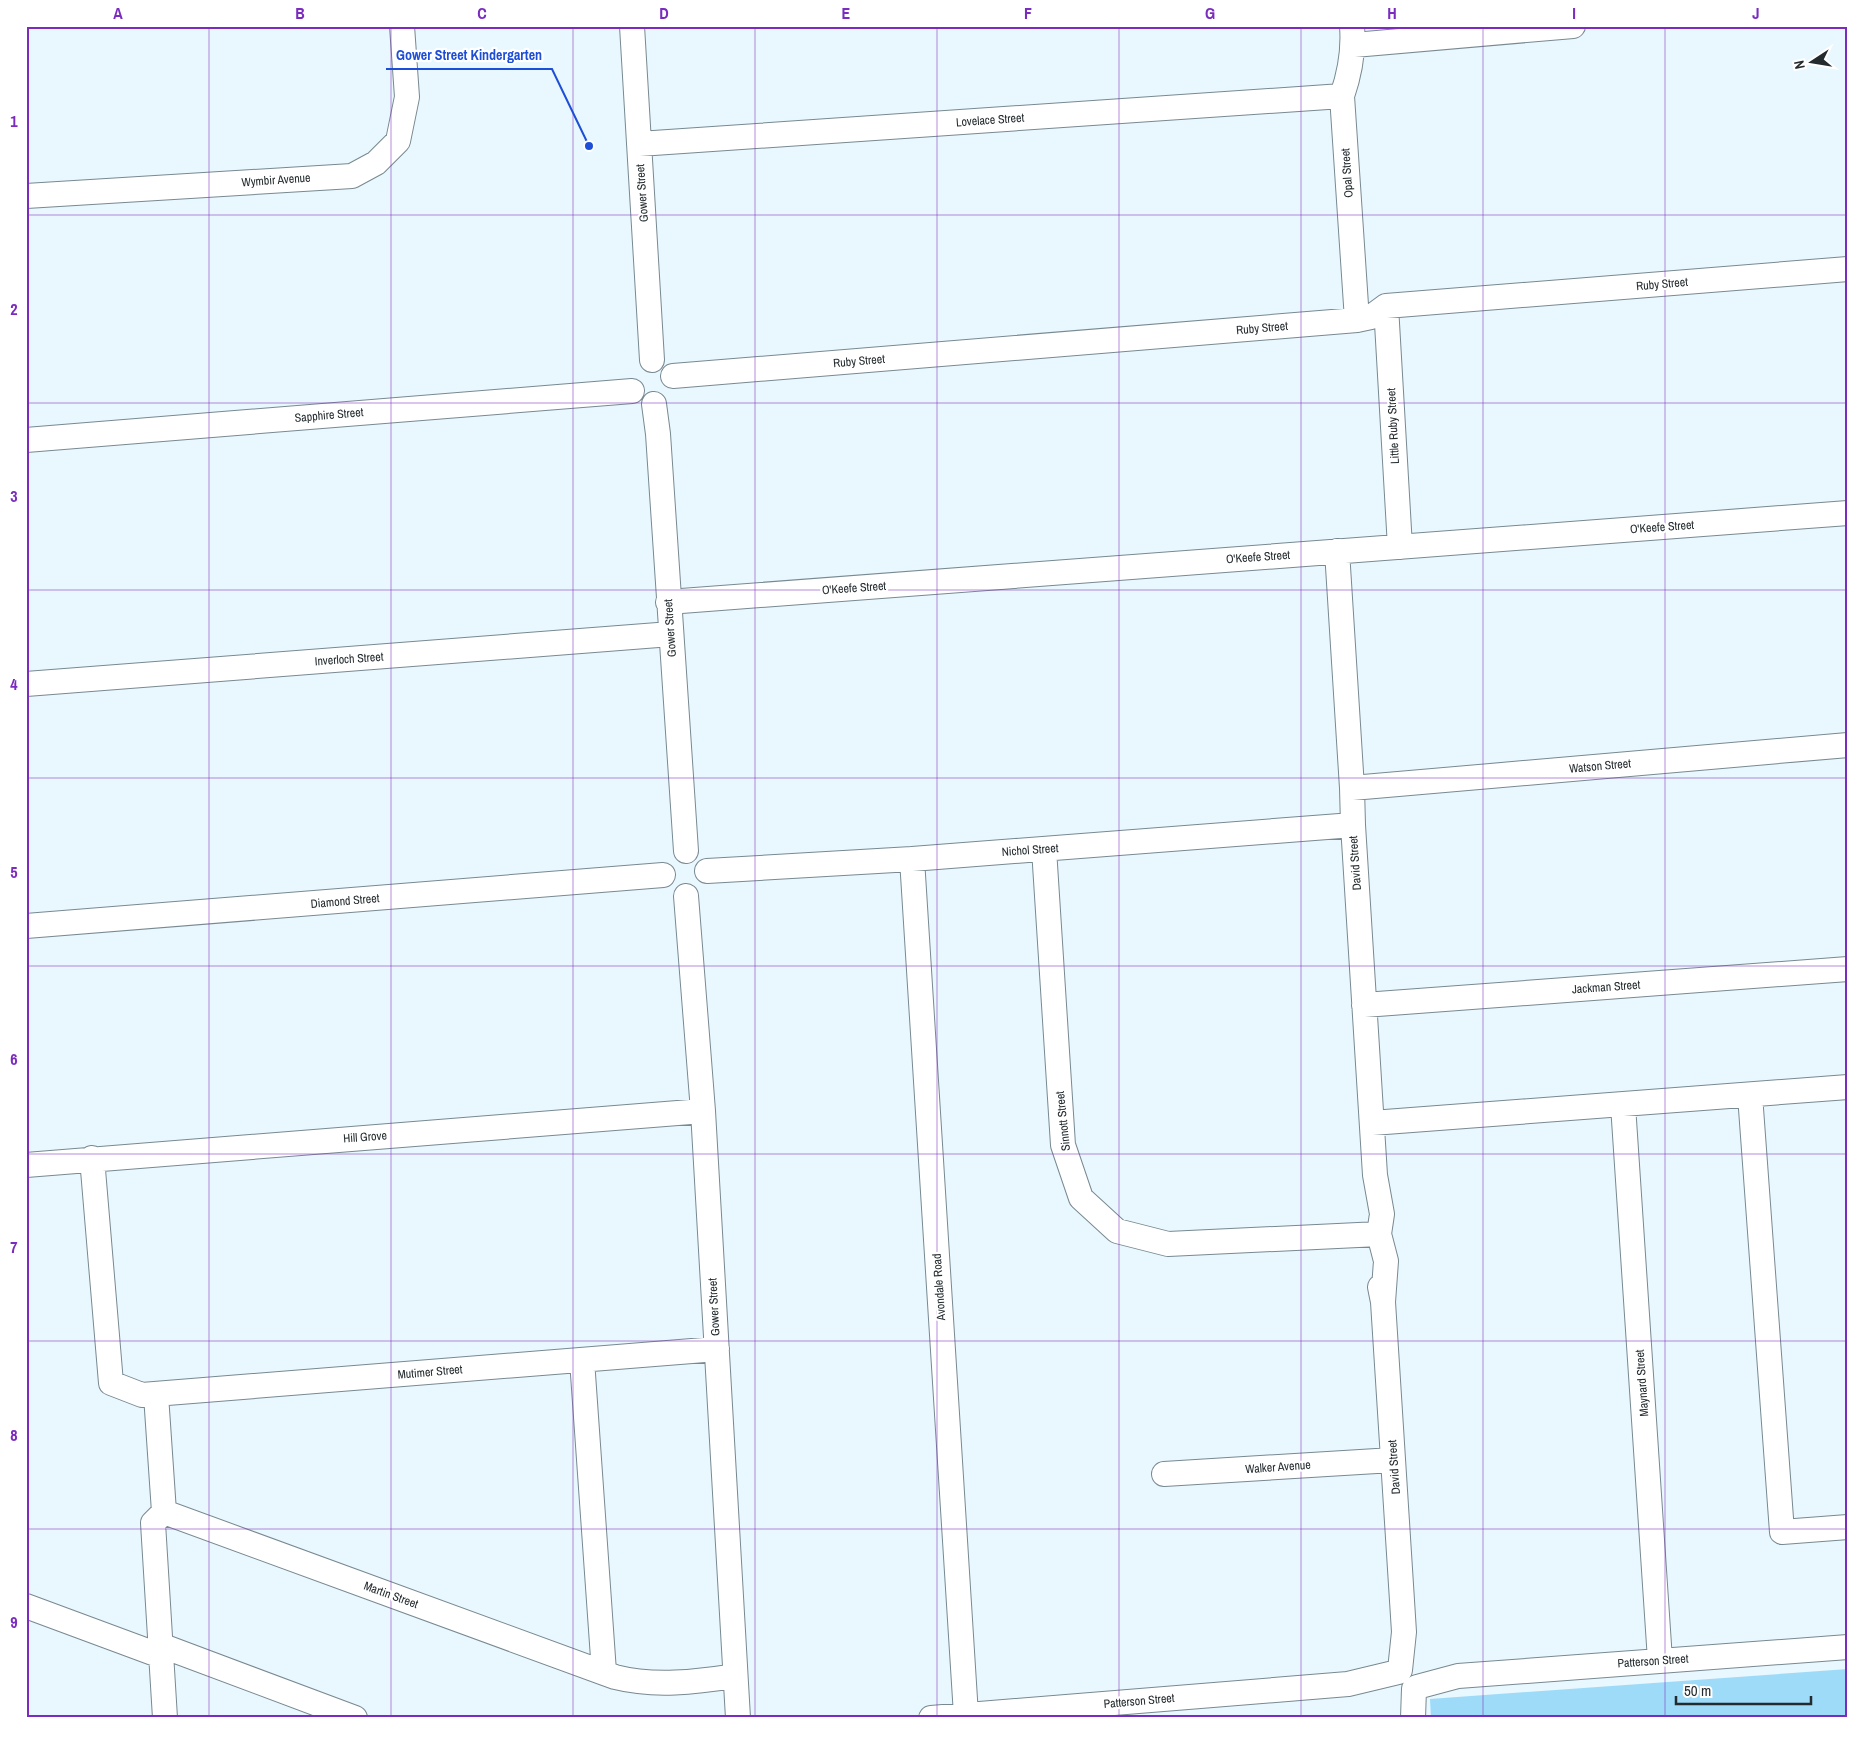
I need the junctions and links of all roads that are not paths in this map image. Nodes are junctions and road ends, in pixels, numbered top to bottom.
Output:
1 (402, 26) edge
2 (632, 26) edge
3 (1573, 26) edge
4 (1353, 36) edge
5 (1342, 96) junction
6 (639, 144) junction
7 (26, 196) edge
8 (1848, 269) edge
9 (1386, 306) junction
10 (1357, 320) junction
11 (652, 360) junction
12 (673, 376) junction
13 (632, 391) junction
14 (654, 404) junction
15 (26, 440) edge
16 (1848, 513) edge
17 (1400, 547) junction
18 (1337, 551) junction
19 (668, 602) junction
20 (671, 634) junction
21 (26, 684) edge
22 (1848, 745) edge
23 (1352, 788) junction
24 (1352, 826) junction
25 (1044, 849) junction
26 (686, 852) junction
27 (912, 859) junction
28 (707, 871) junction
29 (663, 875) junction
30 (686, 896) junction
31 (26, 926) edge
32 (1848, 969) edge
33 (1364, 1005) junction
34 (1848, 1087) edge
35 (1750, 1094) junction
36 (1623, 1105) junction
37 (703, 1111) junction
38 (1372, 1123) junction
39 (92, 1158) junction
40 (26, 1165) edge
41 (1373, 1235) junction
42 (717, 1349) junction
43 (582, 1360) junction
44 (149, 1395) junction
45 (1393, 1460) junction
46 (1164, 1474) dead end
47 (164, 1512) junction
48 (1848, 1527) edge
49 (26, 1606) edge
50 (1848, 1647) edge
51 (160, 1651) junction
52 (1660, 1660) junction
53 (604, 1672) junction
54 (736, 1676) junction
55 (1407, 1680) junction
56 (966, 1715) junction
57 (165, 1718) edge
58 (355, 1718) edge
59 (738, 1718) edge
60 (930, 1718) edge
61 (1406, 1718) edge
62 (1413, 1718) edge

1 - 7 street, Wymbir Avenue
2 - 6 street, Gower Street
3 - 4 street
4 - 5 street, Opal Street
5 - 6 street, Lovelace Street
5 - 10 street, Opal Street
6 - 11 street, Gower Street
8 - 9 street, Ruby Street
9 - 10 street, Ruby Street
9 - 17 street, Little Ruby Street
10 - 12 street, Ruby Street
11 - 12 street
11 - 13 street
12 - 14 street
13 - 14 street
13 - 15 street, Sapphire Street
14 - 19 street, Gower Street
16 - 17 street, O'Keefe Street
17 - 18 street, O'Keefe Street
18 - 19 street, O'Keefe Street
18 - 23 street, David Street
19 - 20 street, Gower Street
20 - 21 street, Inverloch Street
20 - 26 street, Gower Street
22 - 23 street, Watson Street
23 - 24 street, David Street
24 - 25 street, Nichol Street
24 - 33 street, David Street
25 - 27 street, Nichol Street
25 - 41 street, Sinnott Street
26 - 28 street
26 - 29 street
27 - 28 street, Nichol Street
27 - 56 street, Avondale Road
28 - 30 street
29 - 30 street
29 - 31 street, Diamond Street
30 - 37 street, Gower Street
32 - 33 street, Jackman Street
33 - 38 street, David Street
34 - 35 street
35 - 36 street
35 - 48 street
36 - 38 street
36 - 52 street, Maynard Street
37 - 39 street, Hill Grove
37 - 42 street, Gower Street
38 - 41 street, David Street
39 - 40 street, Hill Grove
39 - 44 street
41 - 45 street, David Street
42 - 43 street, Mutimer Street
42 - 54 street, Gower Street
43 - 44 street, Mutimer Street
43 - 53 street
44 - 47 street
45 - 46 street, Walker Avenue
45 - 55 street, David Street
47 - 51 street
47 - 53 street, Martin Street
49 - 51 street
50 - 52 street, Patterson Street
51 - 57 street
51 - 58 street
52 - 55 street, Patterson Street
53 - 54 street, Martin Street
54 - 59 street, Gower Street
55 - 56 street, Patterson Street
55 - 61 street, David Street
55 - 62 street, David Street
56 - 60 street, Patterson Street

